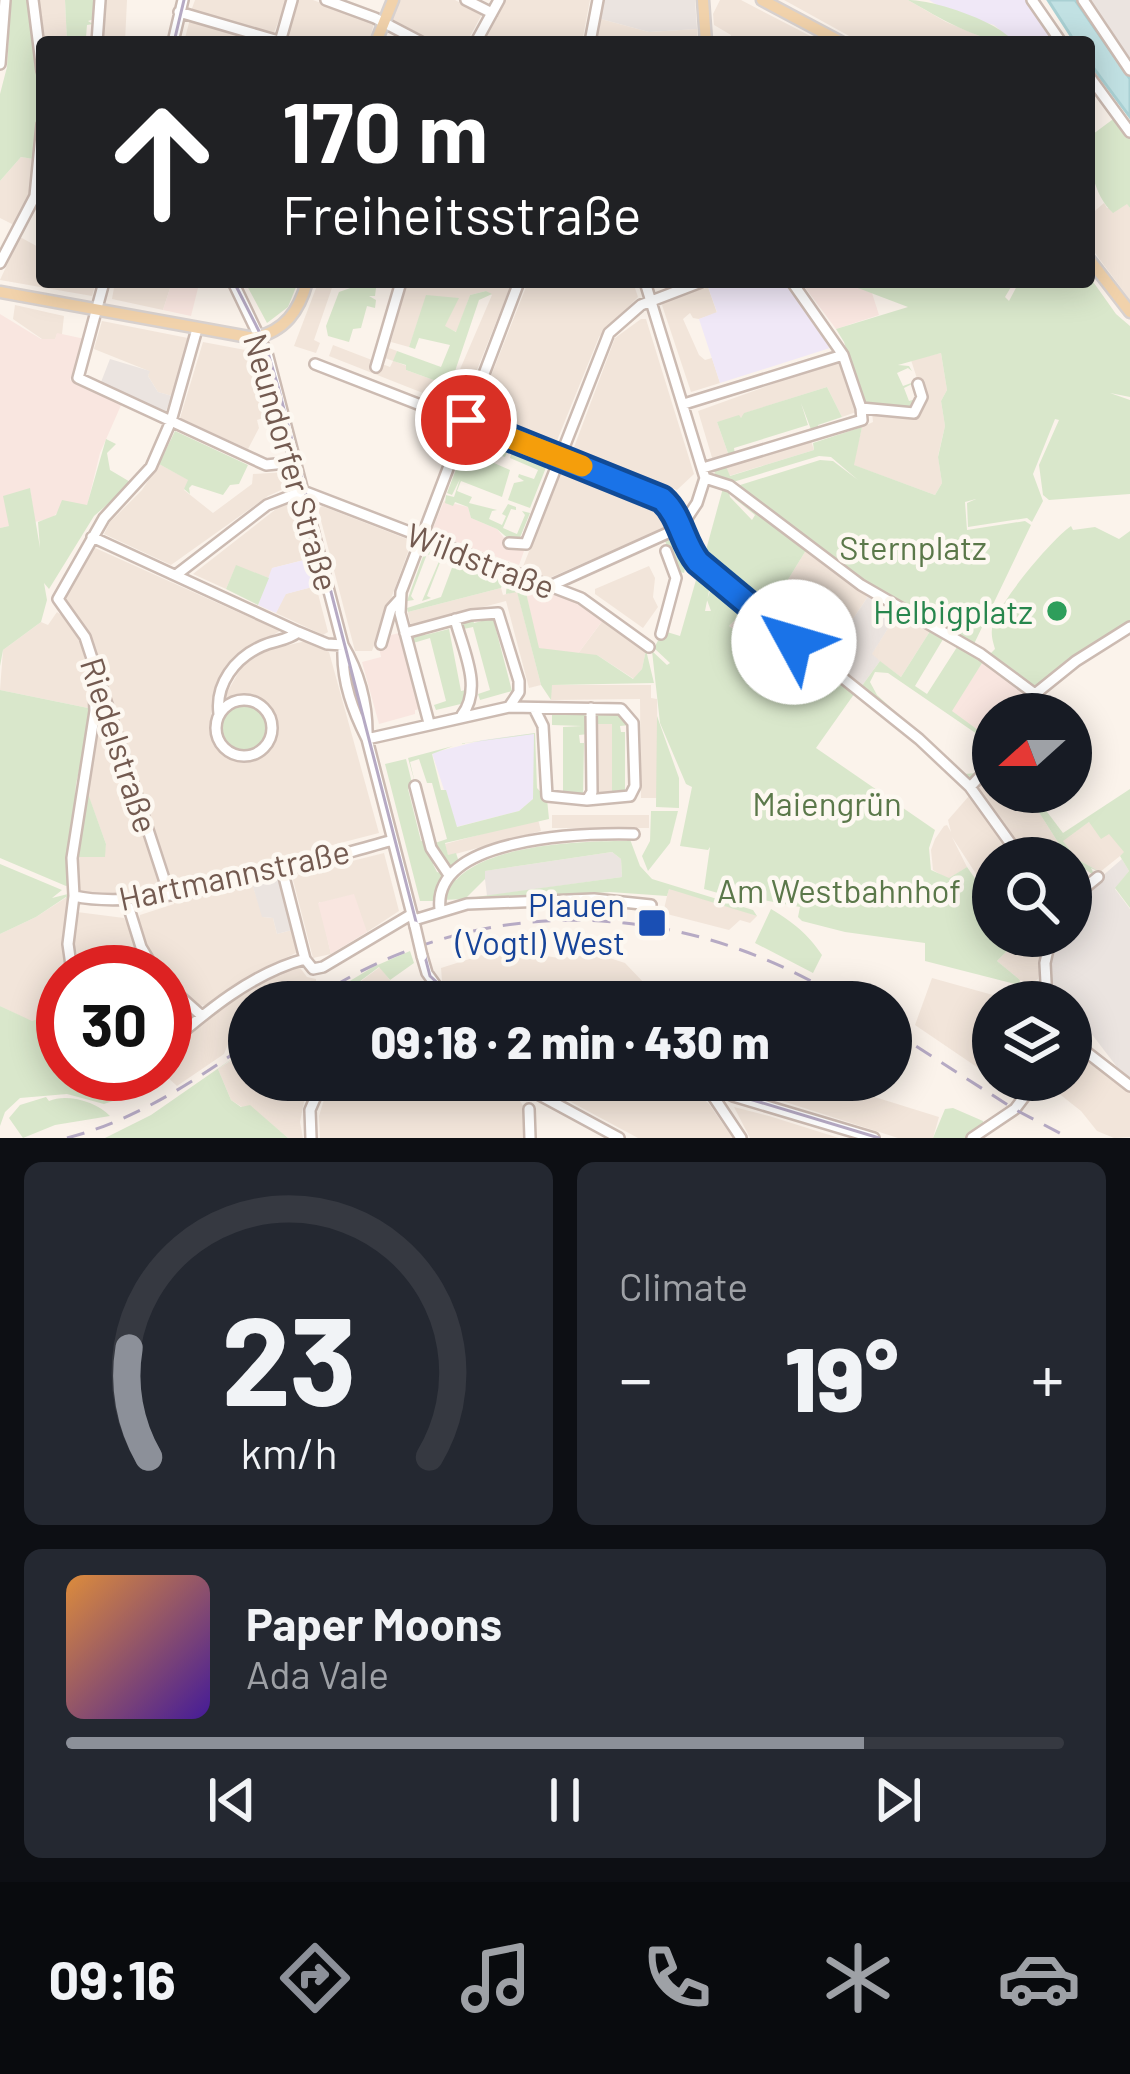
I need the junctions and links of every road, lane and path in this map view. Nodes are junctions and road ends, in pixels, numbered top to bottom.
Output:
1 (4, 0) edge
2 (33, 0) edge
3 (100, 0) edge
4 (182, 0) edge
5 (292, 0) edge
6 (326, 0) edge
7 (393, 0) edge
8 (466, 0) edge
9 (499, 0) edge
10 (598, 0) edge
11 (703, 0) edge
12 (762, 0) edge
13 (1032, 0) edge
14 (1083, 0) edge
15 (179, 12) junction
16 (492, 13) junction
17 (382, 22) junction
18 (38, 36) edge
19 (97, 36) edge
20 (173, 36) edge
21 (260, 36) edge
22 (282, 36) edge
23 (378, 36) edge
24 (409, 36) edge
25 (479, 36) edge
26 (591, 36) edge
27 (706, 36) edge
28 (830, 36) edge
29 (1057, 36) edge
30 (1, 37) edge
31 (0, 64) edge
32 (1130, 70) edge
33 (1095, 84) edge
34 (1130, 132) edge
35 (36, 200) edge
36 (0, 263) edge
37 (1095, 267) edge
38 (103, 288) edge
39 (236, 288) edge
40 (305, 288) edge
41 (399, 288) edge
42 (517, 288) edge
43 (647, 288) edge
44 (683, 288) edge
45 (796, 288) edge
46 (0, 292) edge
47 (651, 299) junction
48 (98, 309) junction
49 (1130, 312) edge
50 (197, 329) junction
51 (261, 337) junction
52 (843, 355) junction
53 (315, 364) dead end
54 (375, 371) junction
55 (918, 384) dead end
56 (684, 404) junction
57 (861, 408) junction
58 (466, 420) junction
59 (171, 422) junction
60 (559, 457) junction
61 (296, 462) junction
62 (704, 473) junction
63 (303, 491) junction
64 (680, 527) junction
65 (92, 536) junction
66 (421, 537) junction
67 (509, 543) dead end
68 (666, 551) dead end
69 (176, 575) junction
70 (549, 587) junction
71 (400, 598) junction
72 (400, 613) junction
73 (388, 616) junction
74 (455, 620) junction
75 (1130, 627) edge
76 (298, 632) junction
77 (405, 633) junction
78 (661, 634) dead end
79 (381, 644) dead end
80 (343, 645) junction
81 (649, 647) dead end
82 (94, 661) junction
83 (1034, 693) edge
84 (1036, 693) edge
85 (509, 707) junction
86 (534, 708) junction
87 (591, 708) junction
88 (462, 715) junction
89 (219, 716) junction
90 (428, 723) junction
91 (367, 739) junction
92 (416, 786) dead end
93 (970, 787) joint
94 (587, 800) junction
95 (634, 834) dead end
96 (1006, 837) edge
97 (393, 840) junction
98 (282, 869) junction
99 (449, 874) junction
100 (1098, 877) dead end
101 (1092, 882) edge
102 (169, 894) junction
103 (74, 896) junction
104 (127, 902) junction
105 (652, 905) dead end
106 (440, 910) junction
107 (413, 917) junction
108 (68, 945) edge
109 (140, 945) edge
110 (305, 959) junction
111 (434, 981) edge
112 (192, 1007) edge
113 (202, 1016) junction
114 (192, 1024) edge
115 (1092, 1056) edge
116 (1130, 1086) edge
117 (314, 1101) edge
118 (551, 1101) edge
119 (715, 1101) edge
120 (760, 1101) edge
121 (1021, 1101) edge
122 (529, 1109) dead end
123 (311, 1138) edge
124 (530, 1138) edge
125 (619, 1138) edge
126 (741, 1138) edge
127 (874, 1138) edge
128 (972, 1138) edge

1 - 30 street
2 - 18 street
3 - 19 street
4 - 15 street
5 - 22 street
6 - 17 street
7 - 17 main road
8 - 16 street
9 - 16 street
10 - 26 street
11 - 27 main road
12 - 28 main road
13 - 29 street
14 - 32 street
15 - 20 street
15 - 21 street
16 - 25 street
17 - 23 main road
17 - 24 street
30 - 31 street
33 - 34 street
35 - 36 street
37 - 49 main road
38 - 48 street
39 - 51 street, Neundorfer Straße
40 - 51 main road
41 - 54 street
42 - 58 street
43 - 47 street
44 - 47 street
45 - 52 street
46 - 48 main road
47 - 56 street
47 - 60 street
48 - 50 main road
48 - 59 street
50 - 51 main road
50 - 59 street
51 - 61 street, Neundorfer Straße
52 - 56 street
52 - 57 street
53 - 54 street
54 - 58 street
55 - 57 street
56 - 62 street
57 - 62 street
58 - 60 street
58 - 66 street
59 - 61 street
59 - 65 street
60 - 64 street
60 - 67 street
61 - 63 street, Neundorfer Straße
62 - 64 street
62 - 83 street
63 - 66 street, Wildstraße
63 - 69 street
63 - 80 street, Neundorfer Straße
64 - 70 street
64 - 93 street
65 - 69 street
65 - 82 street, Riedelstraße
66 - 70 street, Wildstraße
66 - 71 street
68 - 78 street
69 - 76 street
70 - 81 street, Wildstraße
71 - 72 street
71 - 73 street
72 - 73 street
72 - 77 street
73 - 79 street
74 - 77 street
74 - 85 street
74 - 88 street
75 - 84 street
76 - 80 street
76 - 89 street
77 - 90 street
80 - 91 street, Neundorfer Straße
82 - 102 street, Riedelstraße
82 - 103 street
85 - 86 street
85 - 88 street
86 - 87 street
86 - 94 street
87 - 94 street
87 - 94 street
88 - 90 street
89 - 89 street
90 - 91 street
91 - 97 street, Neundorfer Straße
92 - 99 street
93 - 96 street
95 - 99 street
97 - 98 street, Hartmannstraße
97 - 107 street, Neundorfer Straße
98 - 102 street, Hartmannstraße
98 - 110 street
99 - 106 street
100 - 101 street
102 - 104 street, Hartmannstraße
103 - 104 street, Hartmannstraße
103 - 108 street
104 - 109 street
105 - 106 street
106 - 107 street
107 - 110 street
107 - 111 street, Neundorfer Straße, bridge
110 - 113 street
112 - 113 street
113 - 114 street
115 - 116 street
117 - 123 street
118 - 125 street
119 - 126 street
120 - 127 street
121 - 128 street
122 - 124 street

